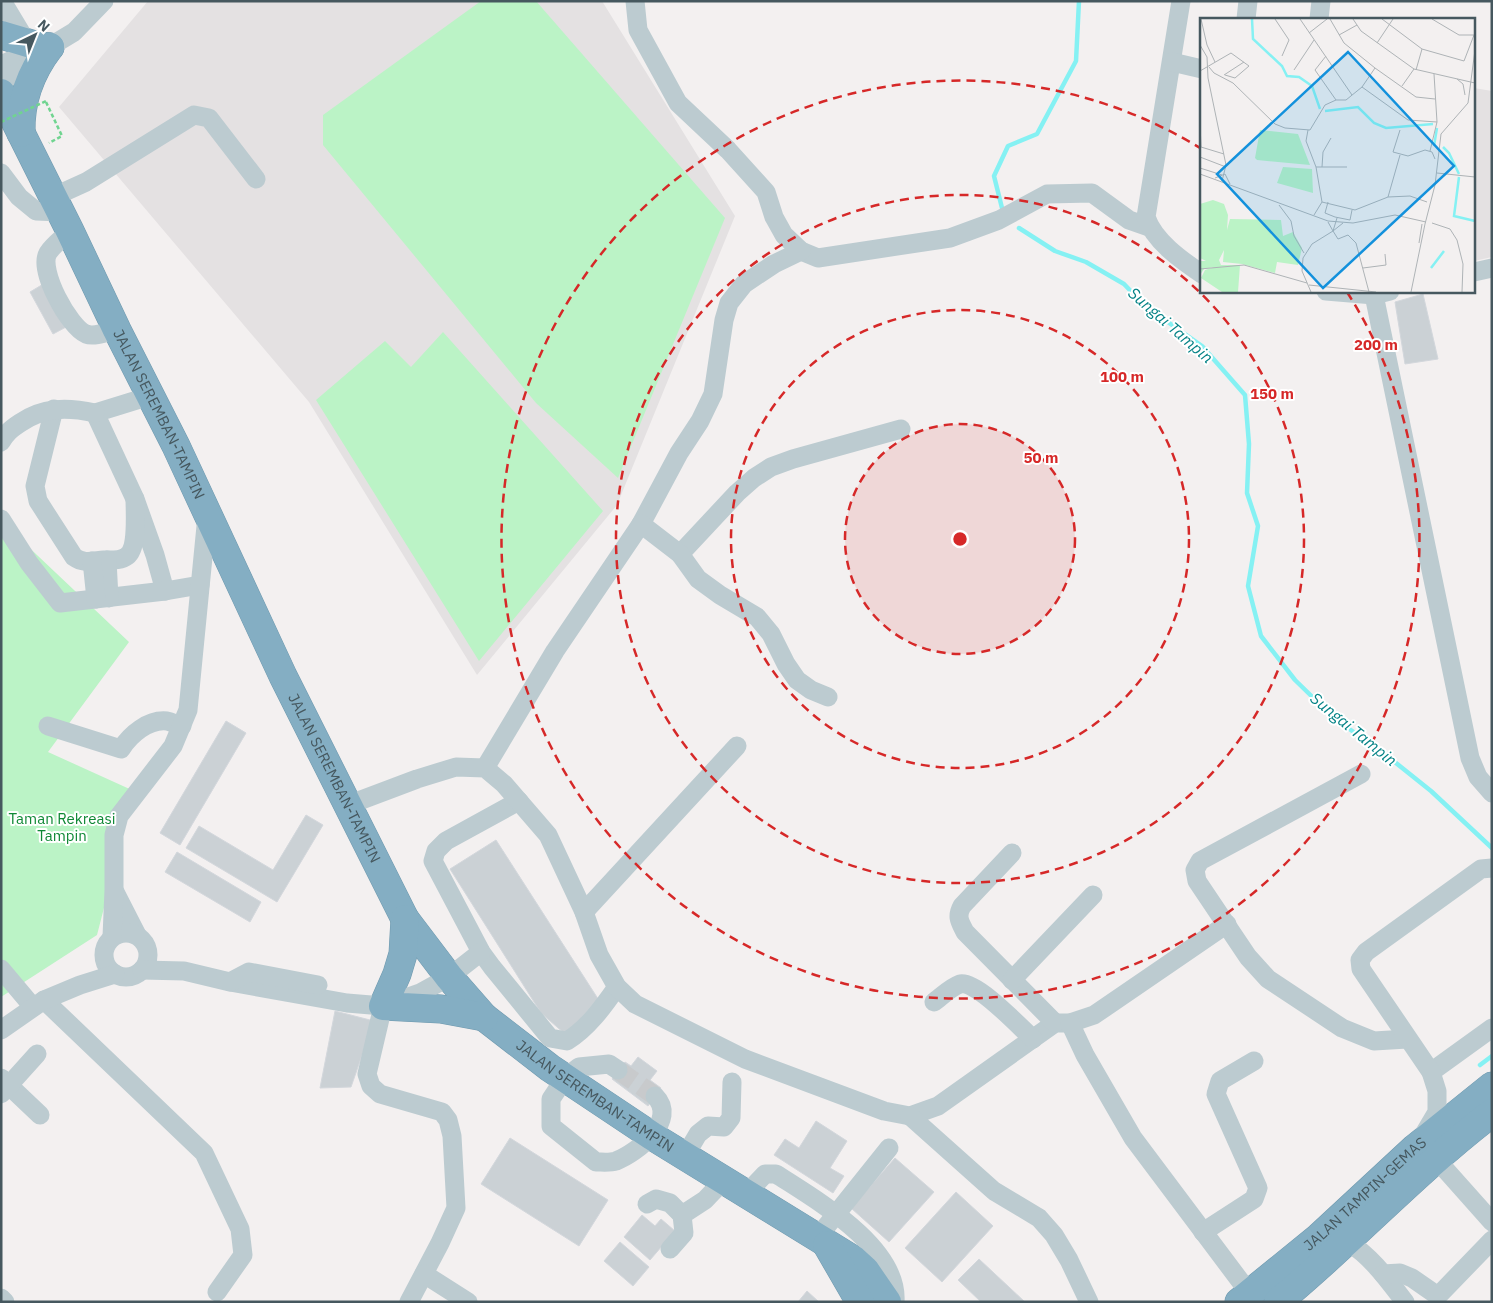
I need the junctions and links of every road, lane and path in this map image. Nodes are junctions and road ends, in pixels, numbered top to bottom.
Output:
1 (2, 1) edge
2 (635, 1) edge
3 (1181, 1) edge
4 (1248, 1) edge
5 (1321, 1) edge
6 (96, 4) edge
7 (1246, 18) edge
8 (1319, 18) edge
9 (29, 48) edge
10 (1172, 62) junction
11 (1, 66) edge
12 (1200, 68) edge
13 (1, 81) edge
14 (1, 94) edge
15 (18, 136) edge
16 (1, 173) edge
17 (256, 179) dead end
18 (61, 213) junction
19 (1149, 226) junction
20 (801, 251) junction
21 (1492, 268) edge
22 (1476, 272) edge
23 (1200, 273) edge
24 (1354, 292) edge
25 (1382, 293) edge
26 (117, 330) junction
27 (150, 396) junction
28 (54, 409) junction
29 (95, 413) junction
30 (901, 428) dead end
31 (1, 442) edge
32 (135, 499) junction
33 (208, 515) junction
34 (1, 519) edge
35 (641, 524) junction
36 (680, 554) junction
37 (100, 561) junction
38 (200, 584) junction
39 (165, 591) junction
40 (103, 598) junction
41 (828, 697) dead end
42 (48, 726) dead end
43 (182, 726) junction
44 (737, 746) dead end
45 (485, 768) junction
46 (1361, 774) dead end
47 (1492, 793) edge
48 (519, 802) junction
49 (348, 805) junction
50 (1012, 853) dead end
51 (1492, 868) edge
52 (114, 890) junction
53 (1093, 895) dead end
54 (584, 912) junction
55 (405, 919) junction
56 (1227, 924) junction
57 (142, 942) junction
58 (107, 945) junction
59 (481, 952) junction
60 (1, 969) edge
61 (142, 970) junction
62 (184, 971) junction
63 (114, 974) junction
64 (450, 977) junction
65 (1012, 980) junction
66 (80, 985) junction
67 (617, 987) junction
68 (934, 1002) dead end
69 (39, 1004) junction
70 (383, 1006) junction
71 (484, 1017) junction
72 (1062, 1023) junction
73 (1492, 1028) edge
74 (1, 1030) edge
75 (1033, 1039) junction
76 (1407, 1039) junction
77 (37, 1054) dead end
78 (1254, 1061) dead end
79 (618, 1070) tunnel mouth
80 (1430, 1072) junction
81 (565, 1078) junction
82 (732, 1082) dead end
83 (4, 1086) edge
84 (1492, 1086) edge
85 (655, 1096) tunnel mouth
86 (1492, 1113) edge
87 (40, 1115) dead end
88 (910, 1116) junction
89 (652, 1136) junction
90 (889, 1148) dead end
91 (1425, 1154) junction
92 (686, 1156) junction
93 (735, 1187) junction
94 (647, 1204) dead end
95 (836, 1214) junction
96 (682, 1215) junction
97 (1492, 1222) edge
98 (1203, 1232) junction
99 (1319, 1237) junction
100 (1492, 1240) edge
101 (821, 1241) junction
102 (1348, 1242) junction
103 (670, 1249) dead end
104 (424, 1274) junction
105 (1384, 1274) junction
106 (216, 1292) dead end
107 (1, 1298) edge
108 (1245, 1298) edge
109 (1440, 1299) edge
110 (4, 1302) edge
111 (409, 1302) edge
112 (468, 1302) edge
113 (860, 1302) edge
114 (887, 1302) edge
115 (895, 1302) edge
116 (1089, 1302) edge
117 (1278, 1302) edge
118 (1405, 1302) edge

1 - 9 street
2 - 20 street
3 - 10 street
4 - 7 street
5 - 8 street
6 - 9 street
9 - 11 street
9 - 13 street
9 - 15 highway
10 - 12 street
10 - 19 street
14 - 15 highway, JALAN SEREMBAN-TAMPIN
15 - 15 path, bridge
15 - 18 highway, JALAN SEREMBAN-TAMPIN
16 - 18 street
17 - 18 street
18 - 26 highway, JALAN SEREMBAN-TAMPIN
18 - 26 street
19 - 20 street
19 - 23 street
20 - 35 street
21 - 22 street
24 - 25 street
25 - 47 street
26 - 27 highway, JALAN SEREMBAN-TAMPIN
27 - 29 street
27 - 33 highway, JALAN SEREMBAN-TAMPIN
28 - 29 street
28 - 31 street
28 - 37 street
29 - 32 street
30 - 36 street
32 - 37 street
32 - 39 street
33 - 38 street
33 - 49 highway, JALAN SEREMBAN-TAMPIN
34 - 40 street
35 - 36 street
35 - 45 street
36 - 41 street
37 - 40 street
38 - 39 street
38 - 43 street
39 - 40 street
42 - 43 street
43 - 52 street
44 - 54 street
45 - 48 street
45 - 49 street
46 - 56 street
48 - 54 street
48 - 59 street
49 - 55 highway, JALAN SEREMBAN-TAMPIN
50 - 65 street
51 - 76 street
52 - 57 street
52 - 58 street
53 - 65 street
54 - 67 street
55 - 64 highway, JALAN SEREMBAN-TAMPIN
55 - 70 highway
56 - 72 street
56 - 76 street
57 - 58 street
57 - 61 street
57 - 62 street
58 - 63 street
58 - 66 street
59 - 64 street
59 - 67 street
60 - 69 street
61 - 62 street
61 - 63 street
62 - 70 street
63 - 66 street
64 - 70 street
64 - 71 highway, JALAN SEREMBAN-TAMPIN
65 - 72 street
66 - 69 street
67 - 88 street
68 - 75 street
69 - 74 street
69 - 106 street
70 - 71 highway
70 - 104 street
71 - 81 highway, JALAN SEREMBAN-TAMPIN
72 - 75 street
72 - 98 street
73 - 80 street
75 - 88 street
76 - 80 street
77 - 83 street
78 - 98 street
79 - 81 street
80 - 91 street
81 - 89 highway, JALAN SEREMBAN-TAMPIN
81 - 89 street
82 - 92 street
83 - 87 street
84 - 91 highway, JALAN TAMPIN-GEMAS
85 - 89 street
86 - 91 highway, JALAN TAMPIN-GEMAS
88 - 116 street
89 - 92 highway, JALAN SEREMBAN-TAMPIN
90 - 95 street
91 - 97 street
91 - 99 highway, JALAN TAMPIN-GEMAS
91 - 102 highway, JALAN TAMPIN-GEMAS
92 - 93 highway, JALAN SEREMBAN-TAMPIN
93 - 95 street
93 - 96 street
93 - 101 highway, JALAN SEREMBAN-TAMPIN
94 - 96 street
95 - 101 street
95 - 115 street
96 - 103 street
98 - 108 street
99 - 102 highway
99 - 108 highway, JALAN TAMPIN-GEMAS
100 - 109 street
101 - 113 highway, JALAN SEREMBAN-TAMPIN
101 - 114 highway
102 - 105 street
102 - 117 highway, JALAN TAMPIN-GEMAS
104 - 111 street
104 - 112 street
105 - 109 street
105 - 118 street
107 - 110 street

